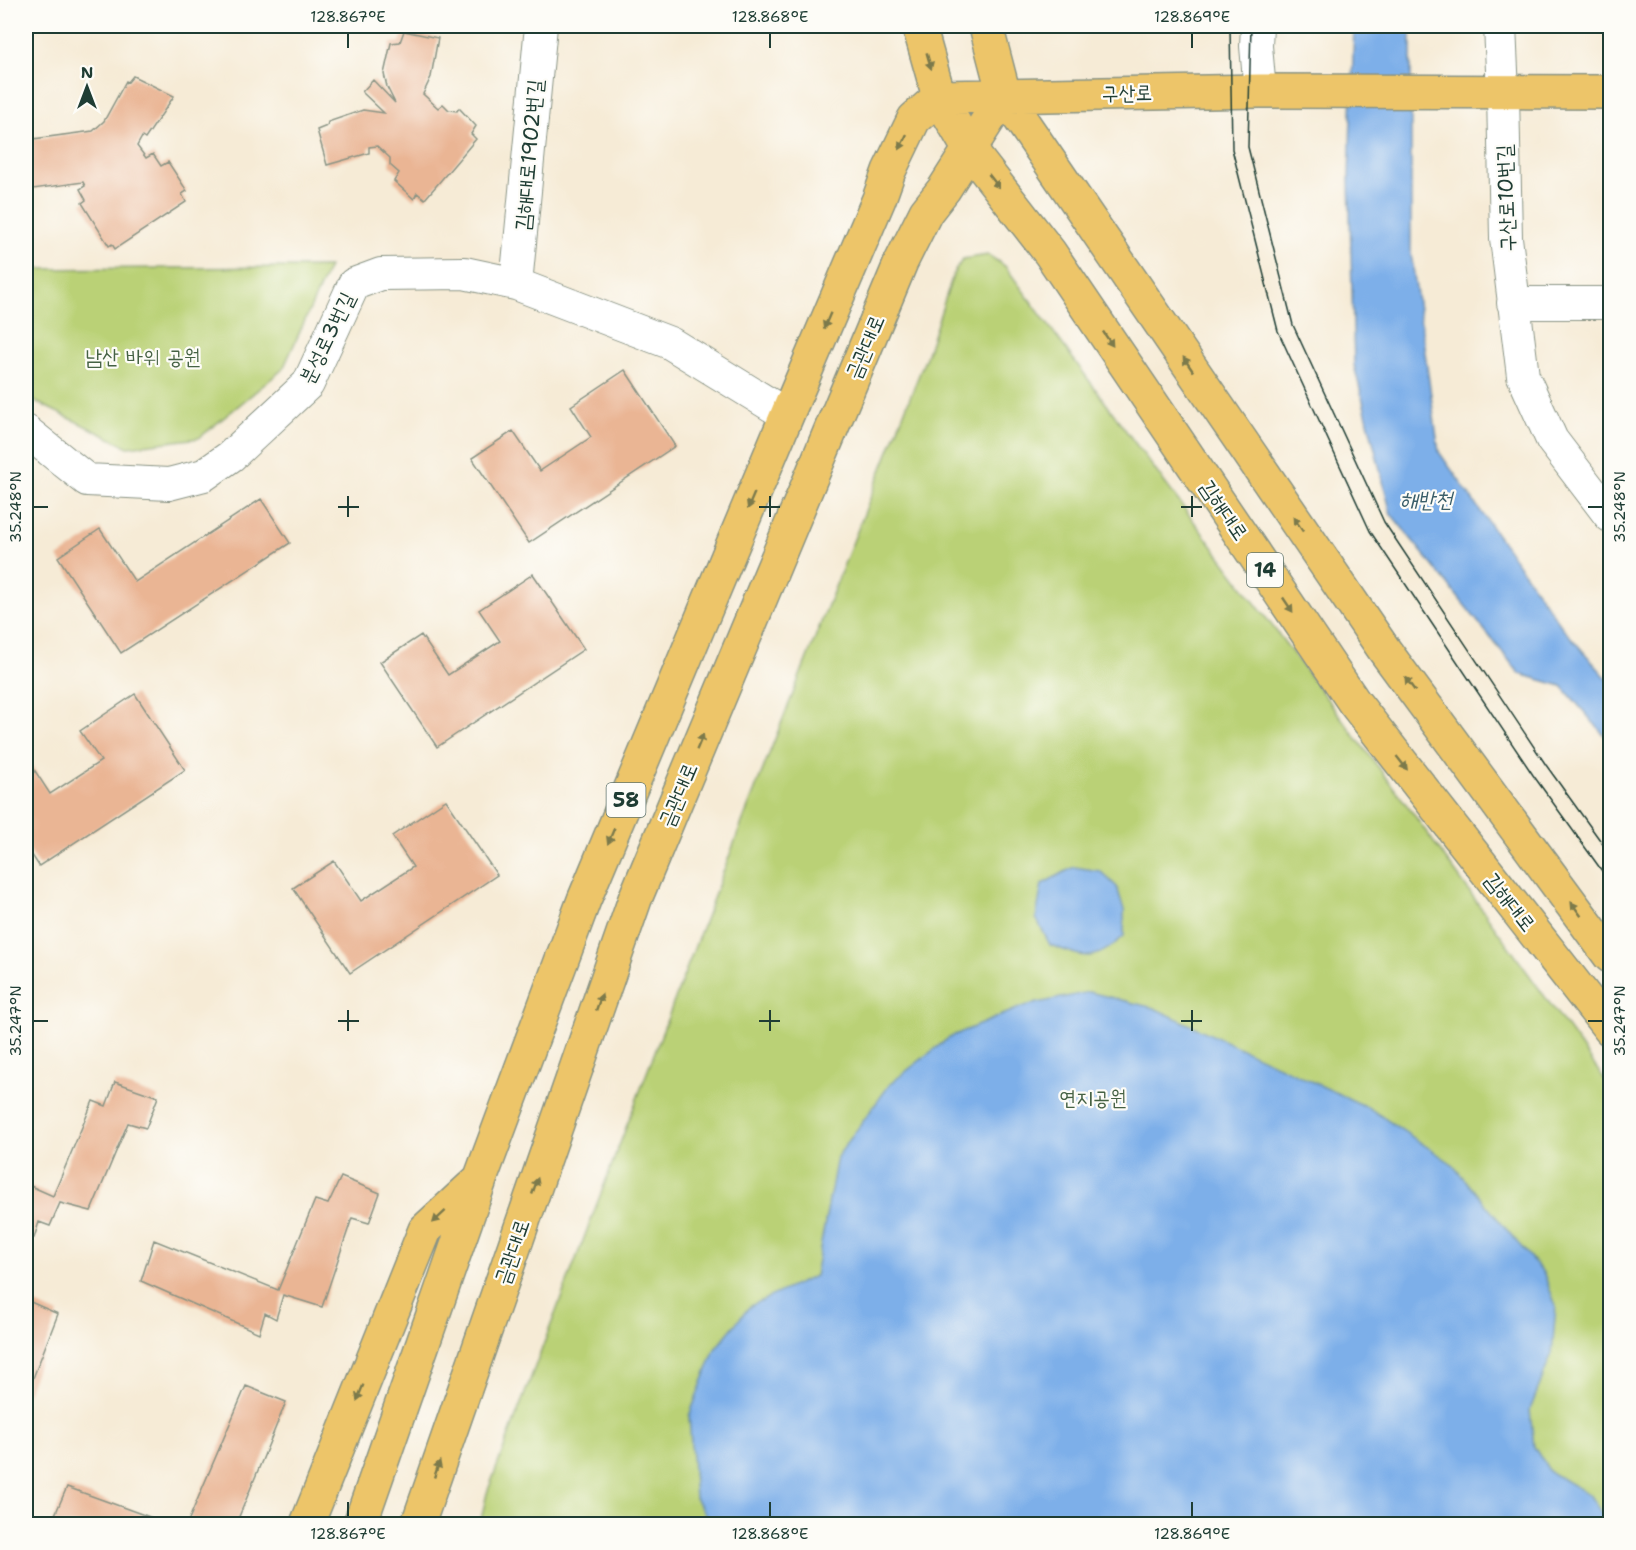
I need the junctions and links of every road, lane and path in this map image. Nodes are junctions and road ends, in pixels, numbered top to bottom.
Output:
1 (541, 26) edge
2 (919, 26) edge
3 (986, 26) edge
4 (1257, 26) edge
5 (1500, 26) edge
6 (1260, 91) junction
7 (1490, 92) junction
8 (1611, 92) edge
9 (1004, 95) junction
10 (939, 97) junction
11 (969, 149) junction
12 (516, 284) junction
13 (1513, 303) junction
14 (1611, 303) edge
15 (787, 415) junction
16 (26, 431) edge
17 (1611, 516) edge
18 (1611, 956) edge
19 (1611, 1029) edge
20 (482, 1177) junction
21 (307, 1524) edge
22 (360, 1524) edge
23 (418, 1524) edge

1 - 12 street, 김해대로1902번길
2 -> 10 main road, 김해대로 / 14
3 - 9 main road
4 - 6 street
5 - 7 street, 구산로10번길
6 - 7 main road, 구산로
6 - 9 main road, 구산로
7 - 8 main road
7 - 13 street, 구산로10번길
9 - 10 main road, 구산로
9 - 11 main road, 금관대로
18 -> 9 main road
10 - 11 main road, 김해대로 / 14
10 -> 15 main road, 58
11 -> 19 main road, 김해대로 / 14
23 -> 11 main road, 금관대로
12 - 15 street, 분성로3번길
12 - 16 street, 분성로3번길
13 - 14 street
13 - 17 street, 구산로10번길
15 -> 20 main road, 58
20 -> 21 main road
20 - 22 main road, 58

